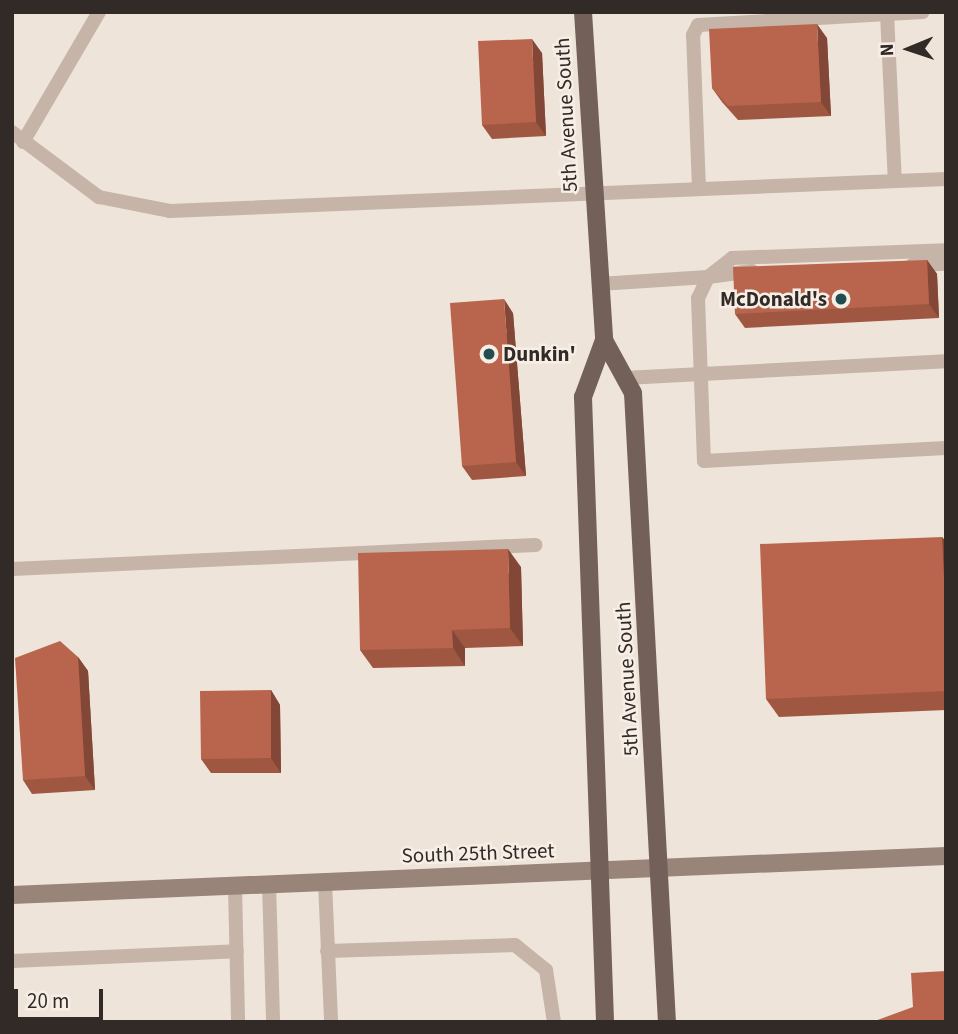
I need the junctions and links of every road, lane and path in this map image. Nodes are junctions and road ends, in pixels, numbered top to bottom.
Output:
1 (99, 12) edge
2 (583, 12) edge
3 (923, 12) edge
4 (887, 14) junction
5 (18, 137) edge
6 (946, 179) edge
7 (895, 181) junction
8 (699, 189) junction
9 (594, 193) junction
10 (946, 250) edge
11 (946, 264) edge
12 (708, 277) junction
13 (599, 284) junction
14 (604, 340) junction
15 (946, 361) edge
16 (698, 374) junction
17 (625, 379) junction
18 (946, 448) edge
19 (535, 545) dead end
20 (12, 569) edge
21 (946, 856) edge
22 (661, 868) junction
23 (598, 870) junction
24 (325, 882) junction
25 (269, 884) junction
26 (235, 886) junction
27 (12, 895) edge
28 (237, 951) junction
29 (327, 951) junction
30 (12, 961) edge
31 (238, 1022) edge
32 (273, 1022) edge
33 (331, 1022) edge
34 (554, 1022) edge
35 (605, 1022) edge
36 (667, 1022) edge

1 - 5 lane
2 - 9 main road, 5th Avenue South
3 - 4 lane
4 - 7 lane
4 - 8 lane
5 - 9 lane
6 - 7 lane
7 - 8 lane
8 - 9 lane
9 - 13 main road, 5th Avenue South
10 - 12 lane
11 - 12 lane
12 - 13 lane
12 - 16 lane
13 - 14 main road, 5th Avenue South
14 - 17 main road, 5th Avenue South
14 - 23 main road, 5th Avenue South
15 - 16 lane
16 - 17 lane
16 - 18 lane
17 - 22 main road, 5th Avenue South
19 - 20 lane
21 - 22 street, South 25th Street
22 - 23 street, South 25th Street
22 - 36 main road, 5th Avenue South
23 - 24 street, South 25th Street
23 - 35 main road, 5th Avenue South
24 - 25 street, South 25th Street
24 - 29 lane
25 - 26 street, South 25th Street
25 - 32 lane
26 - 27 street, South 25th Street
26 - 28 lane
28 - 30 lane
28 - 31 lane
29 - 33 lane
29 - 34 lane

